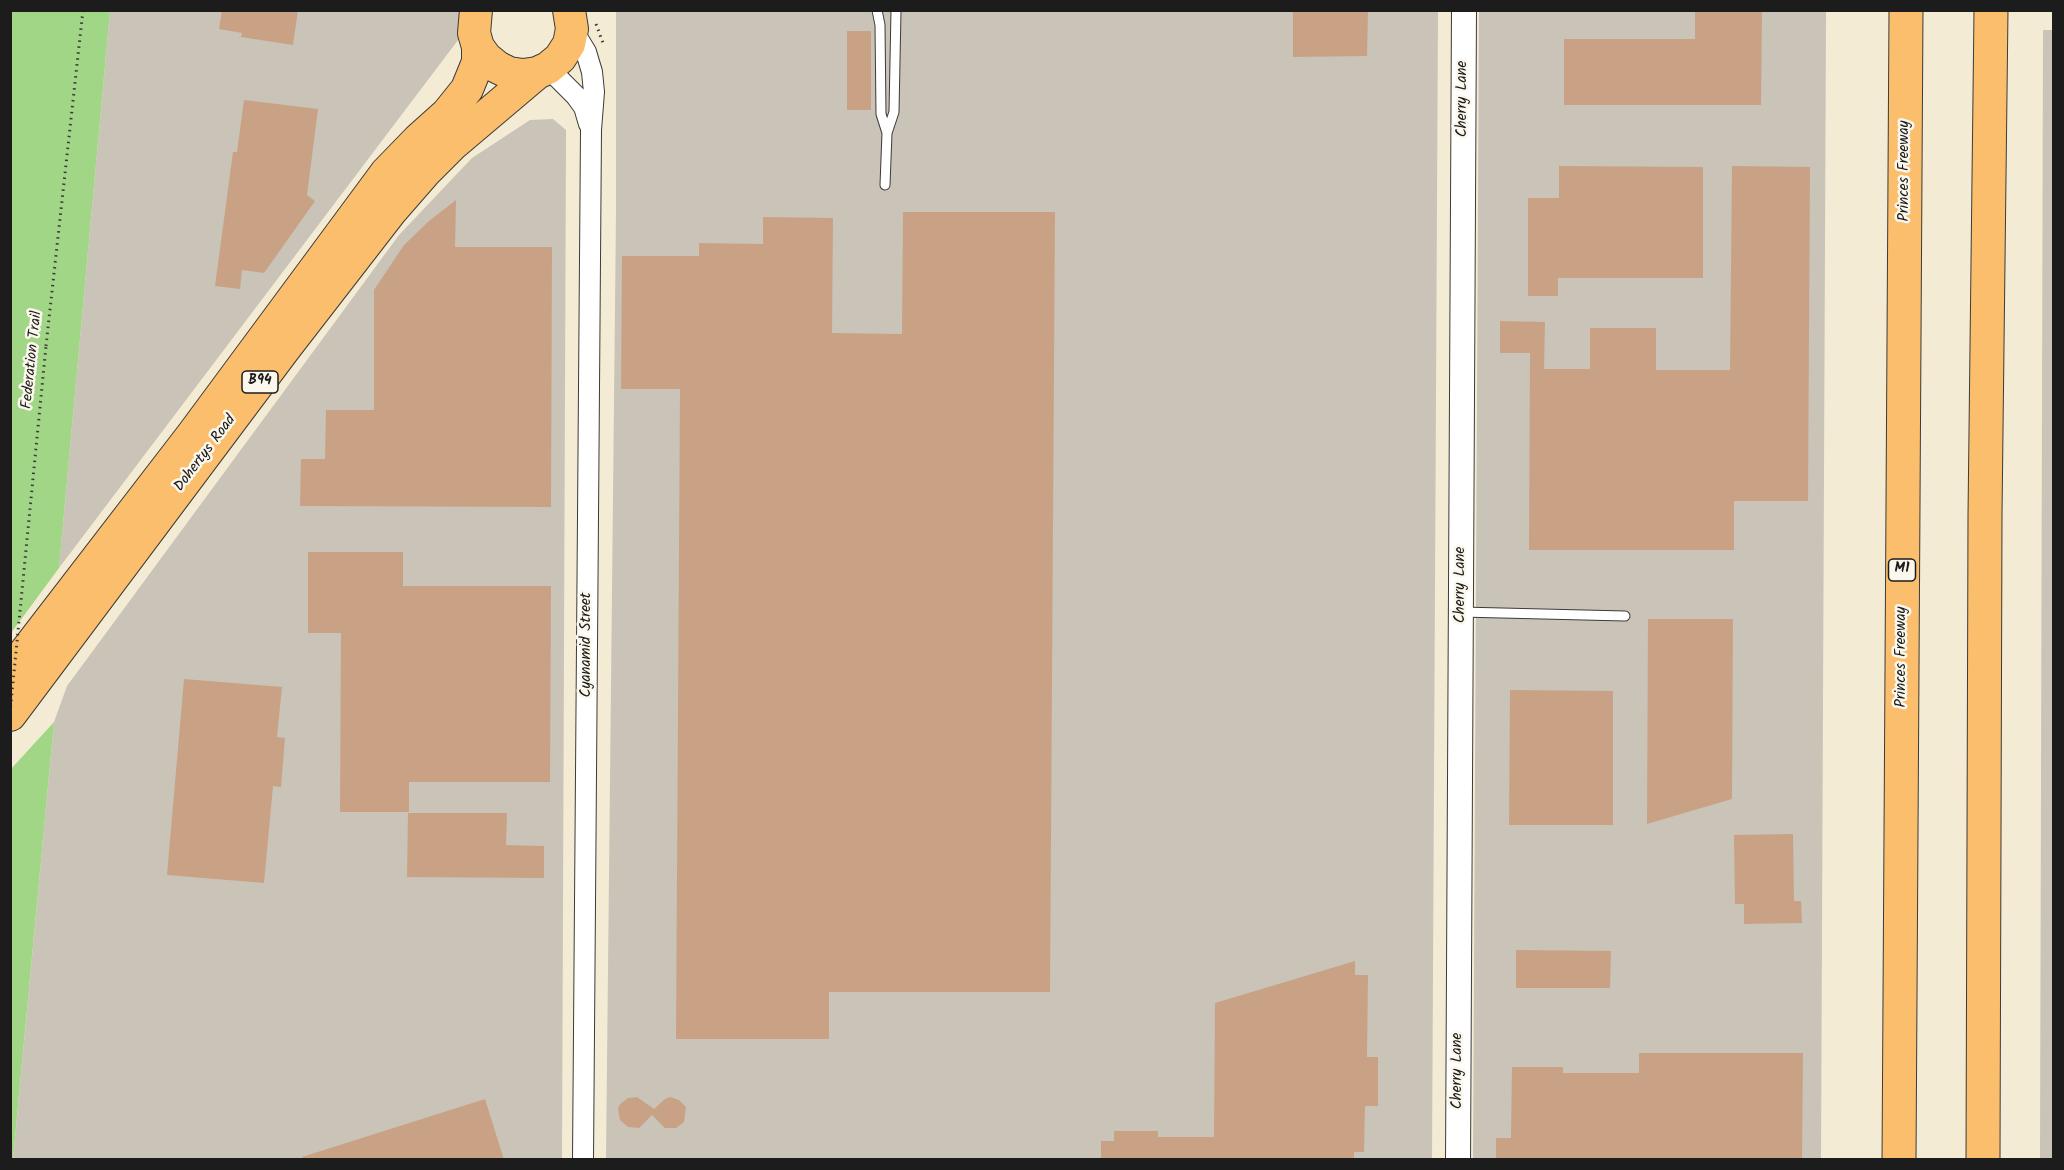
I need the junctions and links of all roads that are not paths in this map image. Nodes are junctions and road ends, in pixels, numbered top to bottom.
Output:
1 (476, 10) edge
2 (877, 10) edge
3 (896, 10) edge
4 (1464, 10) edge
5 (1906, 10) edge
6 (579, 20) edge
7 (1992, 20) edge
8 (478, 47) junction
9 (542, 70) junction
10 (591, 130) junction
11 (887, 133) junction
12 (885, 185) dead end
13 (1461, 612) junction
14 (1625, 616) dead end
15 (10, 672) edge
16 (10, 714) edge
17 (583, 1160) edge
18 (1458, 1160) edge
19 (1899, 1160) edge
20 (1983, 1160) edge

1 - 8 main road, B94
2 - 11 lane
3 - 11 lane
4 - 13 street, Cherry Lane
5 - 19 highway, Princes Freeway / M1
6 - 9 main road, B94
6 - 10 street, Cyanamid Street
7 - 20 highway
8 - 9 main road
8 - 15 main road, Dohertys Road / B94
9 - 10 street, Cyanamid Street
9 - 16 main road, Dohertys Road / B94
10 - 17 street, Cyanamid Street
11 - 12 lane
13 - 14 lane
13 - 18 street, Cherry Lane

